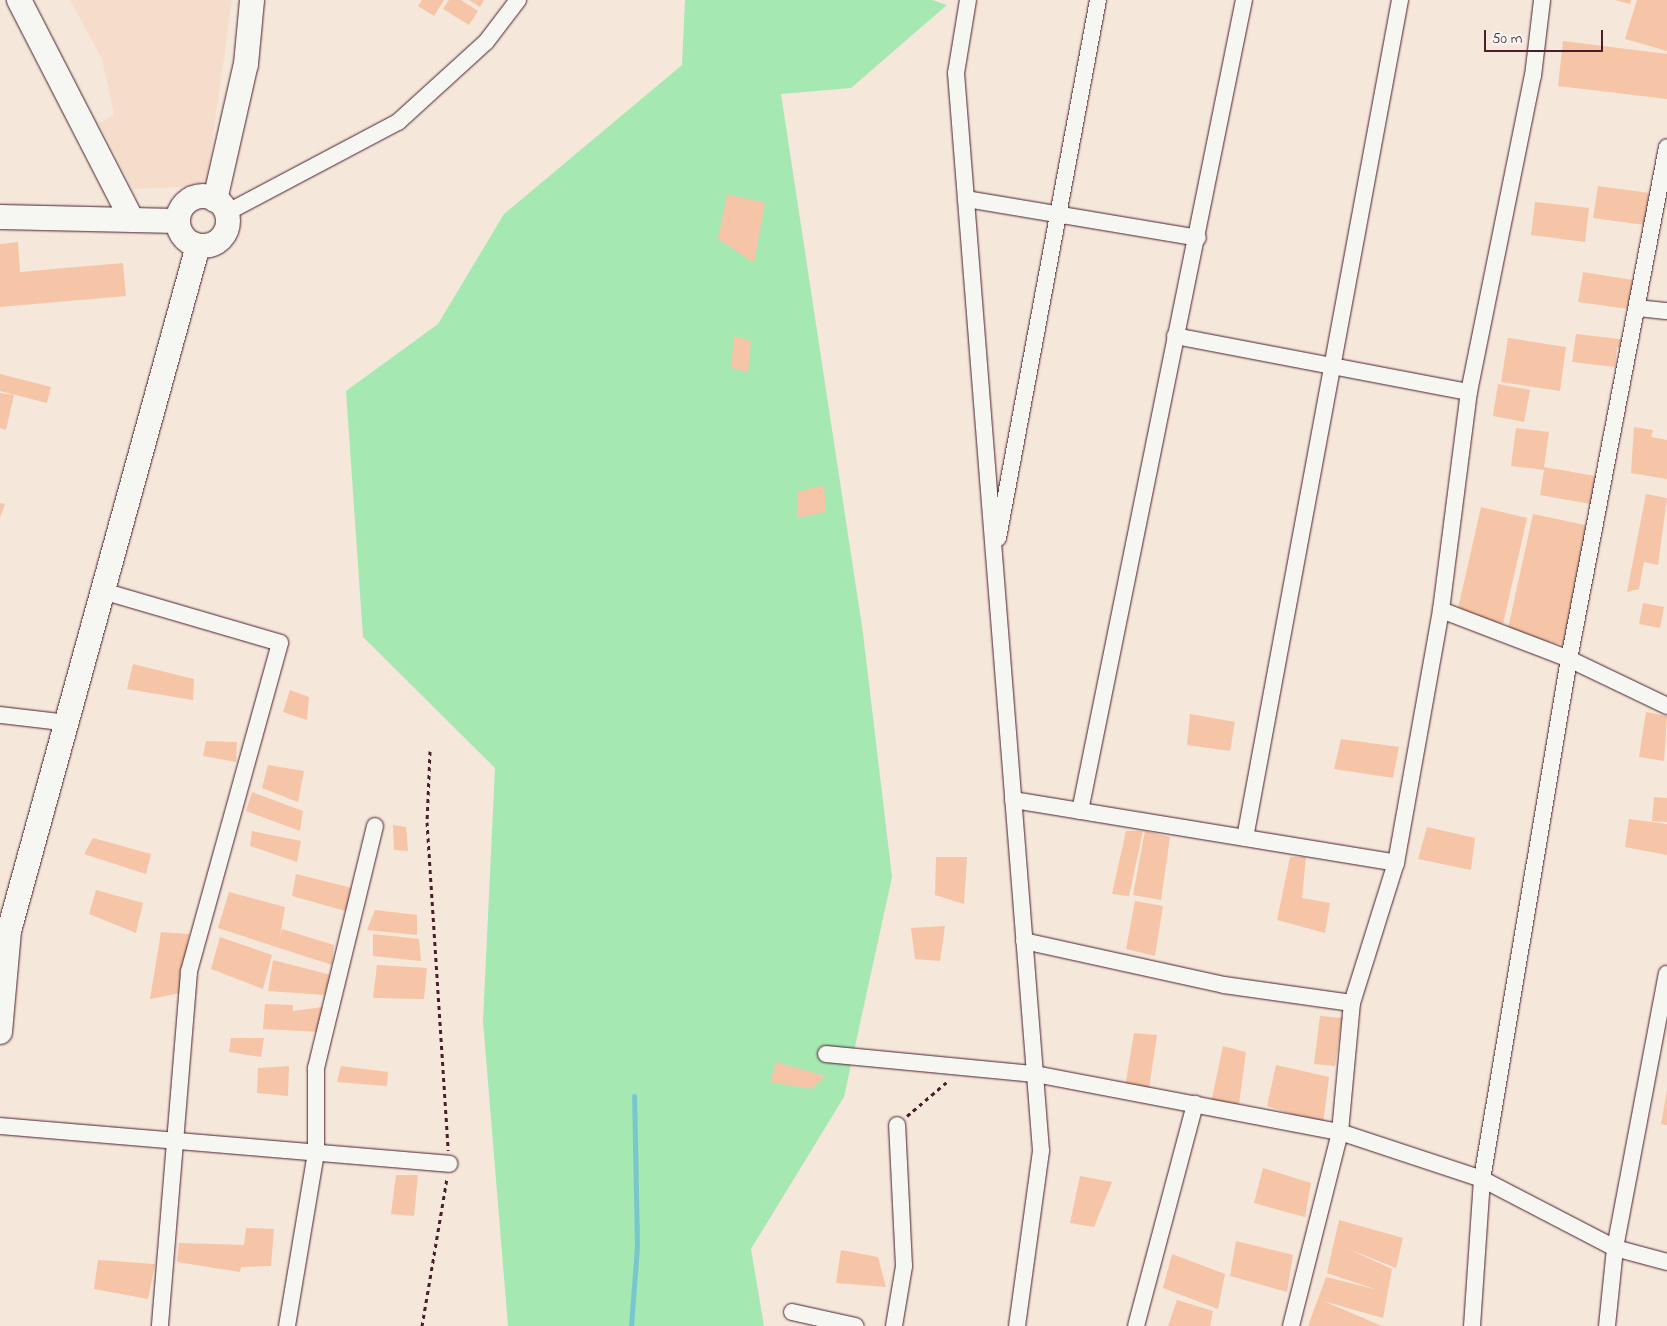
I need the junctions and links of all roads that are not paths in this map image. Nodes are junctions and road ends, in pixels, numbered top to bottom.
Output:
1 (19, 0) edge
2 (252, 0) edge
3 (518, 0) edge
4 (968, 0) edge
5 (1098, 0) edge
6 (1244, 0) edge
7 (1400, 0) edge
8 (1542, 0) edge
9 (1667, 147) edge
10 (966, 199) junction
11 (221, 206) junction
12 (1058, 214) junction
13 (0, 216) edge
14 (132, 220) junction
15 (178, 221) junction
16 (1198, 238) junction
17 (198, 246) junction
18 (1637, 308) junction
19 (1667, 311) edge
20 (1175, 336) junction
21 (1332, 365) junction
22 (1469, 392) junction
23 (994, 560) junction
24 (106, 592) junction
25 (1441, 610) junction
26 (1569, 659) junction
27 (1667, 706) edge
28 (0, 715) edge
29 (69, 723) junction
30 (1013, 800) junction
31 (1080, 811) junction
32 (375, 826) dead end
33 (1245, 838) junction
34 (1396, 863) junction
35 (1024, 941) junction
36 (1667, 974) edge
37 (1352, 1002) junction
38 (0, 1032) edge
39 (826, 1054) dead end
40 (1035, 1074) junction
41 (1195, 1104) junction
42 (897, 1125) road end
43 (0, 1126) edge
44 (1340, 1132) junction
45 (175, 1141) junction
46 (316, 1153) junction
47 (449, 1164) road end
48 (1482, 1178) junction
49 (1615, 1248) junction
50 (1667, 1262) edge
51 (792, 1312) dead end
52 (160, 1326) edge
53 (287, 1326) edge
54 (854, 1326) edge
55 (894, 1326) edge
56 (1017, 1326) edge
57 (1136, 1326) edge
58 (1290, 1326) edge
59 (1472, 1326) edge
60 (1607, 1326) edge

1 - 14 street
2 - 11 street
3 - 11 street
4 - 10 street
5 - 12 street
6 - 16 street
7 - 21 street
8 - 22 street
9 - 18 street
10 - 12 street
10 - 23 street
11 - 15 street
11 - 17 street
12 - 16 street
12 - 23 street
13 - 14 street
14 - 15 street
15 - 17 street
16 - 20 street
17 - 24 street
18 - 19 street
18 - 26 street
20 - 21 street
20 - 31 street
21 - 22 street
21 - 33 street
22 - 25 street
23 - 30 street
24 - 29 street
24 - 45 street
25 - 26 street
25 - 34 street
26 - 27 street
26 - 48 street
28 - 29 street
29 - 38 street
30 - 31 street
30 - 35 street
31 - 33 street
32 - 46 street
33 - 34 street
34 - 37 street
35 - 37 street
35 - 40 street
36 - 49 street
37 - 44 street
39 - 40 street
40 - 41 street
40 - 56 street
41 - 44 street
41 - 57 street
42 - 55 street
43 - 45 street
44 - 48 street
44 - 58 street
45 - 46 street
45 - 52 street
46 - 47 street
46 - 53 street
48 - 49 street
48 - 59 street
49 - 50 street
49 - 60 street
51 - 54 street

